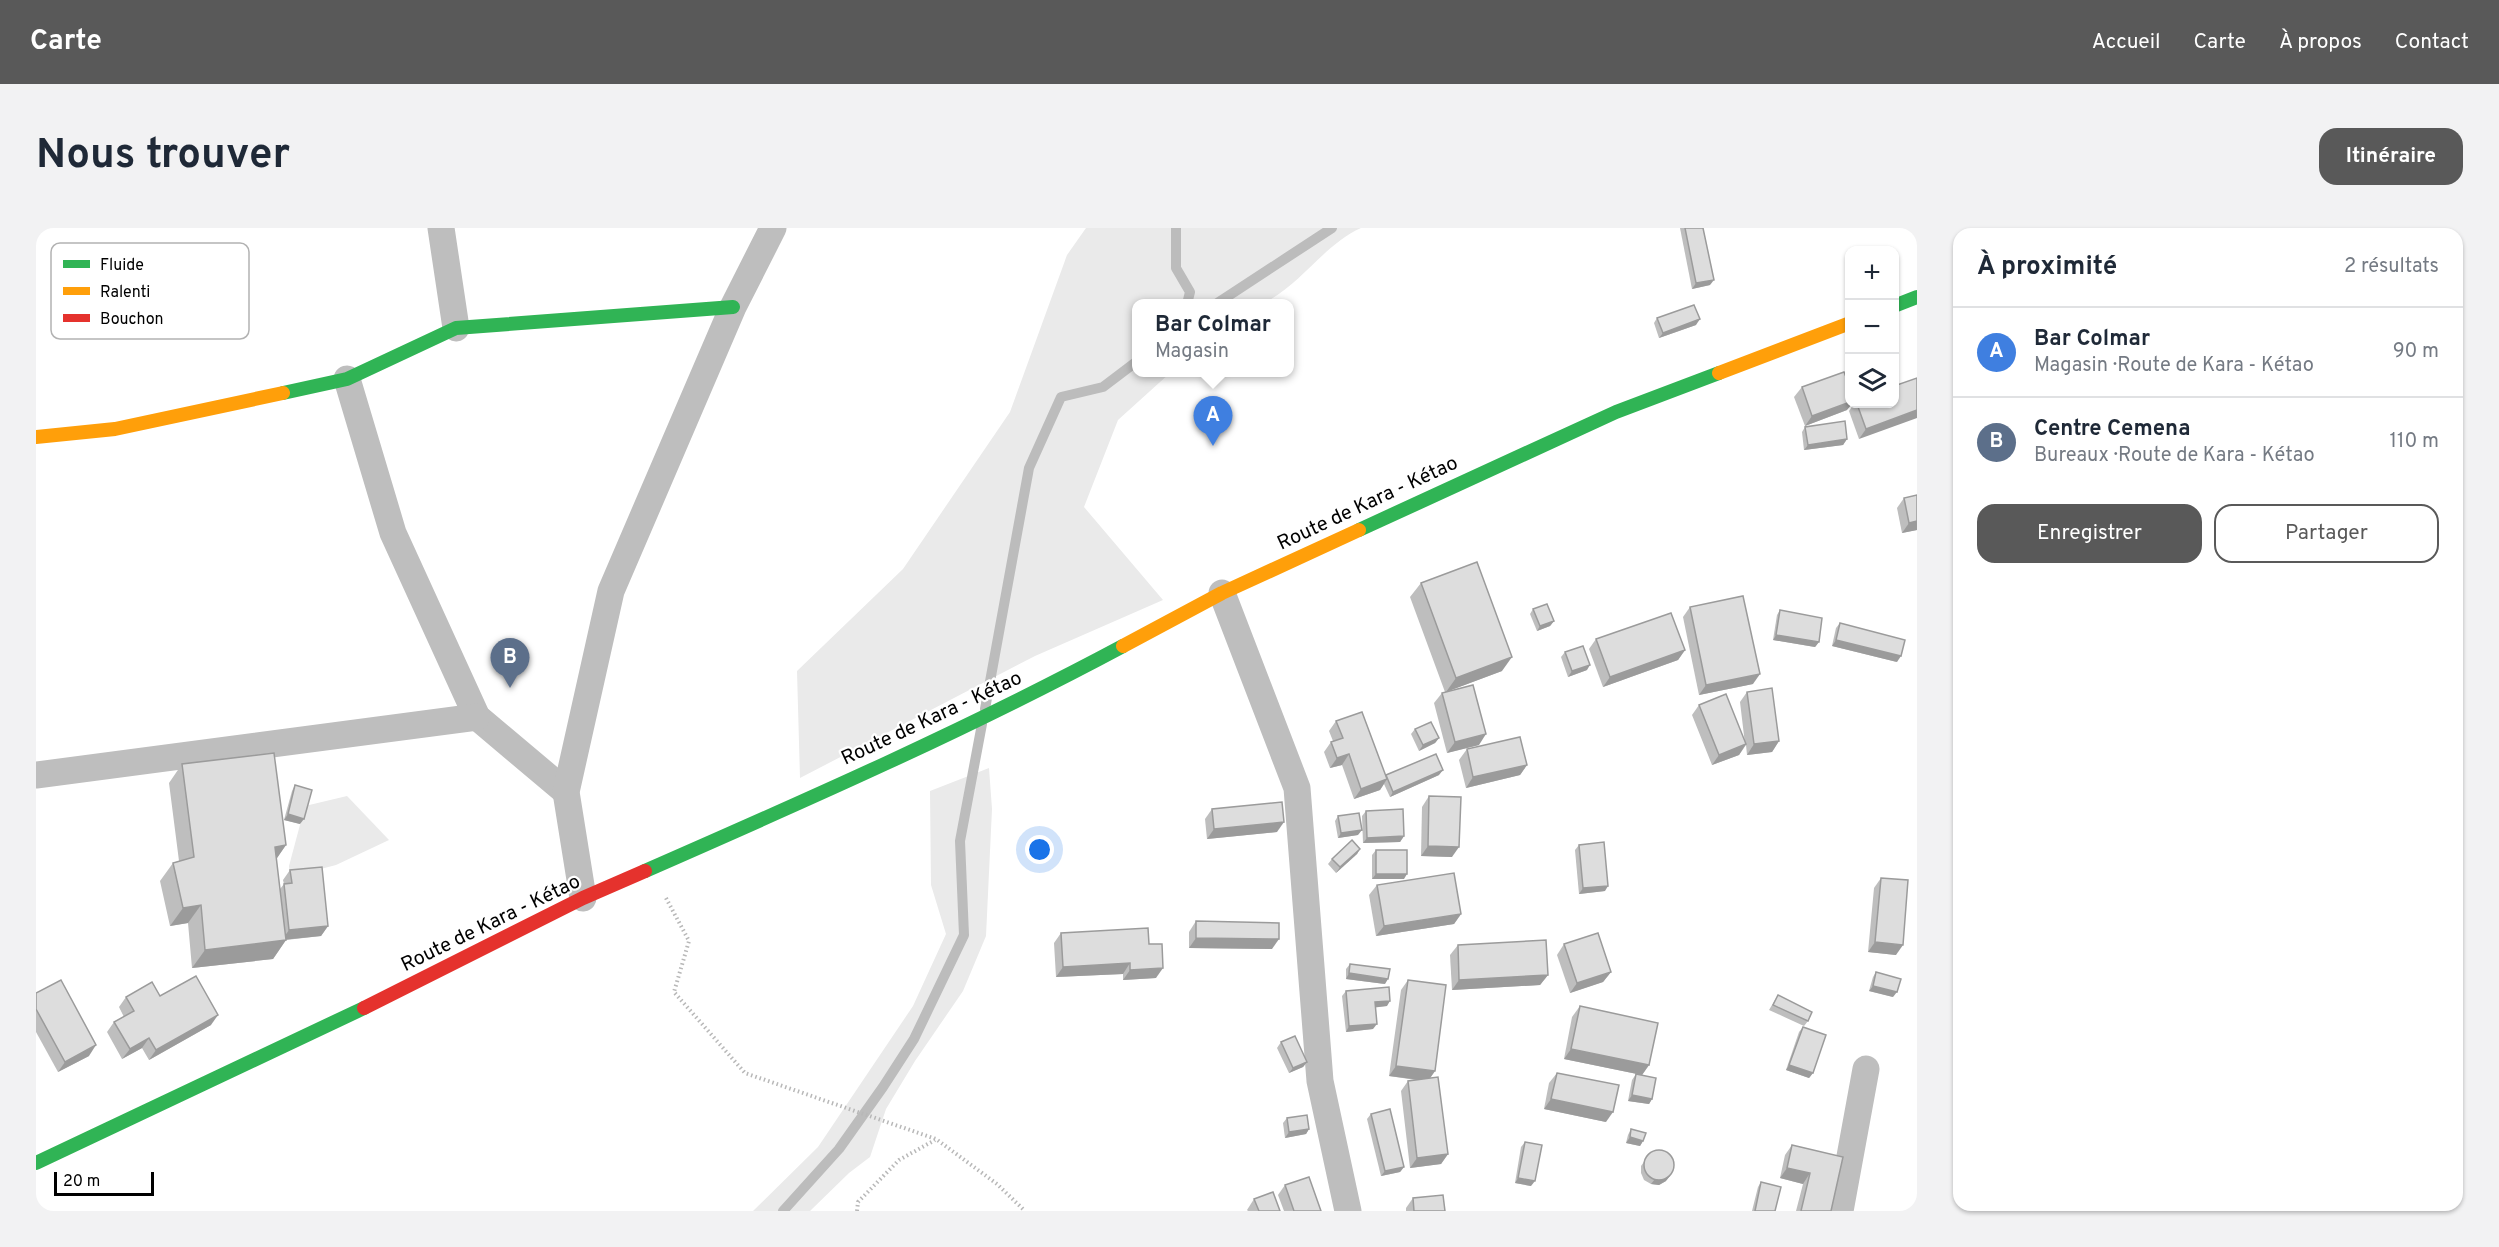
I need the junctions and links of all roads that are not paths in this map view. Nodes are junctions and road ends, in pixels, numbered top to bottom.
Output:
1 (441, 228) edge
2 (773, 228) edge
3 (1917, 297) edge
4 (1899, 304) edge
5 (733, 307) junction
6 (1845, 326) edge
7 (456, 328) junction
8 (347, 379) junction
9 (36, 437) edge
10 (1222, 593) junction
11 (477, 717) junction
12 (36, 775) edge
13 (566, 792) junction
14 (583, 898) junction
15 (1866, 1070) dead end
16 (36, 1162) edge
17 (1348, 1211) edge
18 (1840, 1211) edge

1 - 7 street
2 - 5 street
3 - 4 main road
5 - 7 main road
5 - 13 street
6 - 10 main road, Route de Kara - Kétao
7 - 8 main road
8 - 9 main road
8 - 11 street
10 - 14 main road, Route de Kara - Kétao
10 - 17 street
11 - 12 street
11 - 13 street
13 - 14 street
14 - 16 main road, Route de Kara - Kétao
15 - 18 street

